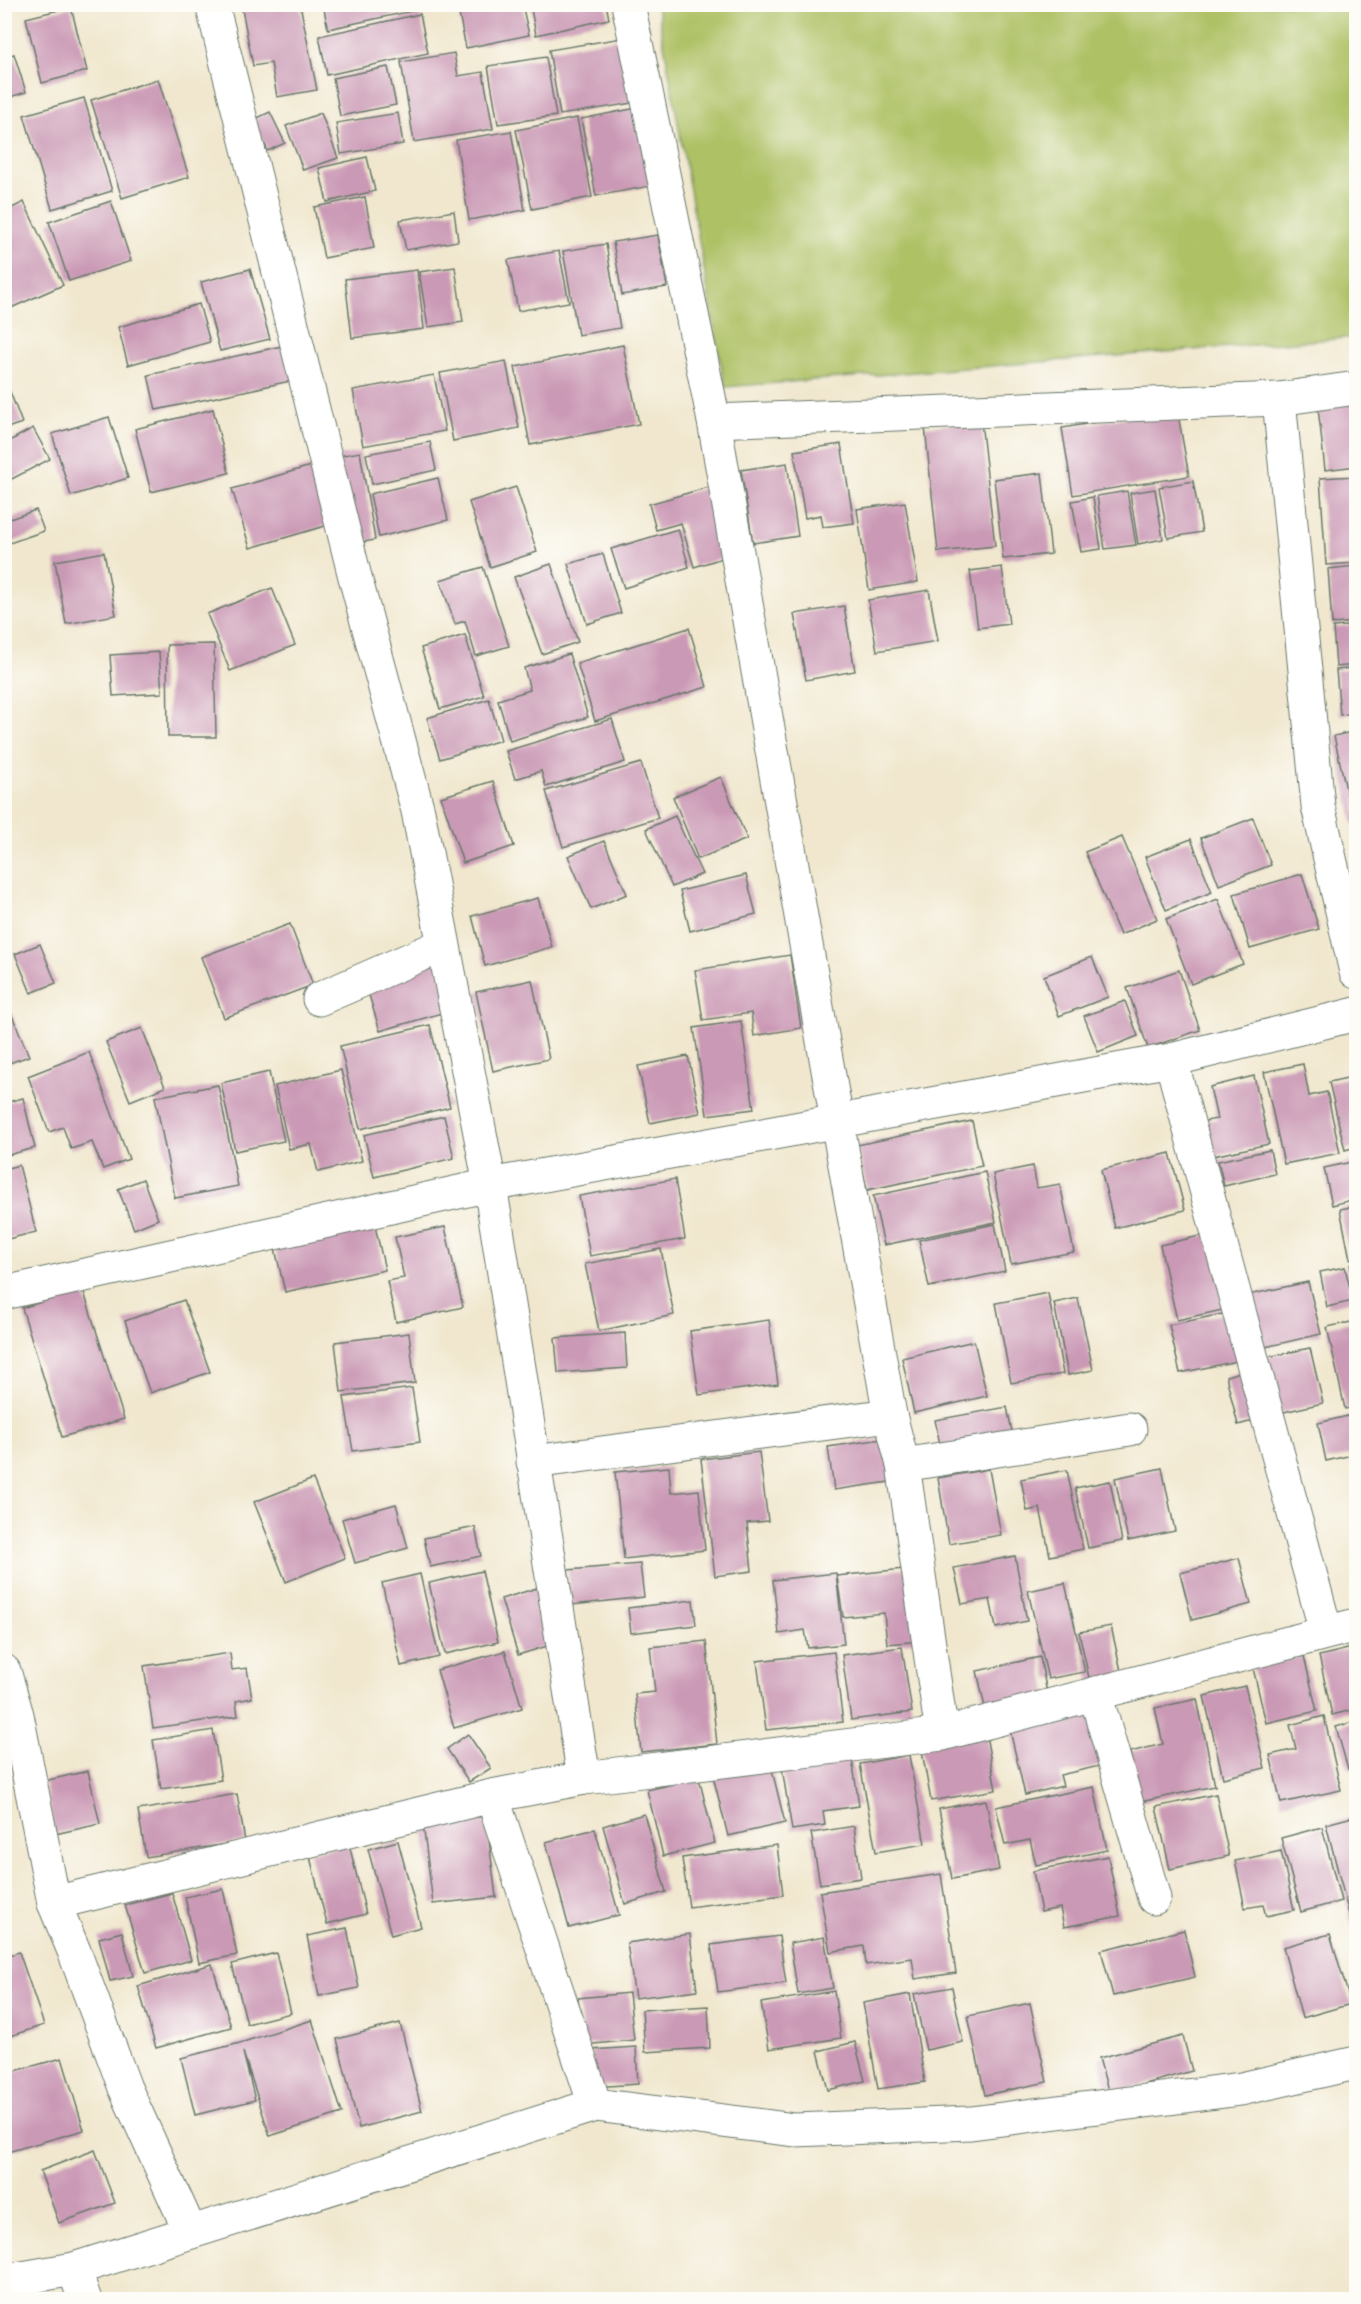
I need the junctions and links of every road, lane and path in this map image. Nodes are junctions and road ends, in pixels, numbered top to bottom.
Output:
1 (212, 4) edge
2 (628, 4) edge
3 (1356, 388) edge
4 (1279, 399) junction
5 (714, 421) junction
6 (443, 945) junction
7 (1356, 972) edge
8 (319, 999) dead end
9 (1356, 1014) edge
10 (1172, 1060) junction
11 (837, 1121) junction
12 (490, 1185) junction
13 (4, 1293) edge
14 (890, 1415) junction
15 (1130, 1429) dead end
16 (533, 1462) junction
17 (903, 1465) junction
18 (1341, 1628) edge
19 (4, 1671) edge
20 (1095, 1693) junction
21 (942, 1734) junction
22 (584, 1778) junction
23 (492, 1796) junction
24 (1154, 1898) dead end
25 (54, 1903) junction
26 (1356, 2063) edge
27 (595, 2105) junction
28 (190, 2231) junction
29 (74, 2269) junction
30 (4, 2282) edge
31 (85, 2300) edge

1 - 6 street
2 - 5 street
3 - 4 street
4 - 5 street
4 - 7 street
5 - 11 street
6 - 8 street
6 - 12 street
9 - 10 street
10 - 11 street
10 - 18 street
11 - 12 street
11 - 14 street
12 - 13 street
12 - 16 street
14 - 16 street
14 - 17 street
15 - 17 street
16 - 22 street
17 - 21 street
18 - 20 street
19 - 25 street
20 - 21 street
20 - 24 street
21 - 22 street
22 - 23 street
23 - 25 street
23 - 27 street
25 - 28 street
26 - 27 street
27 - 28 street
28 - 29 street
29 - 30 street
29 - 31 street

